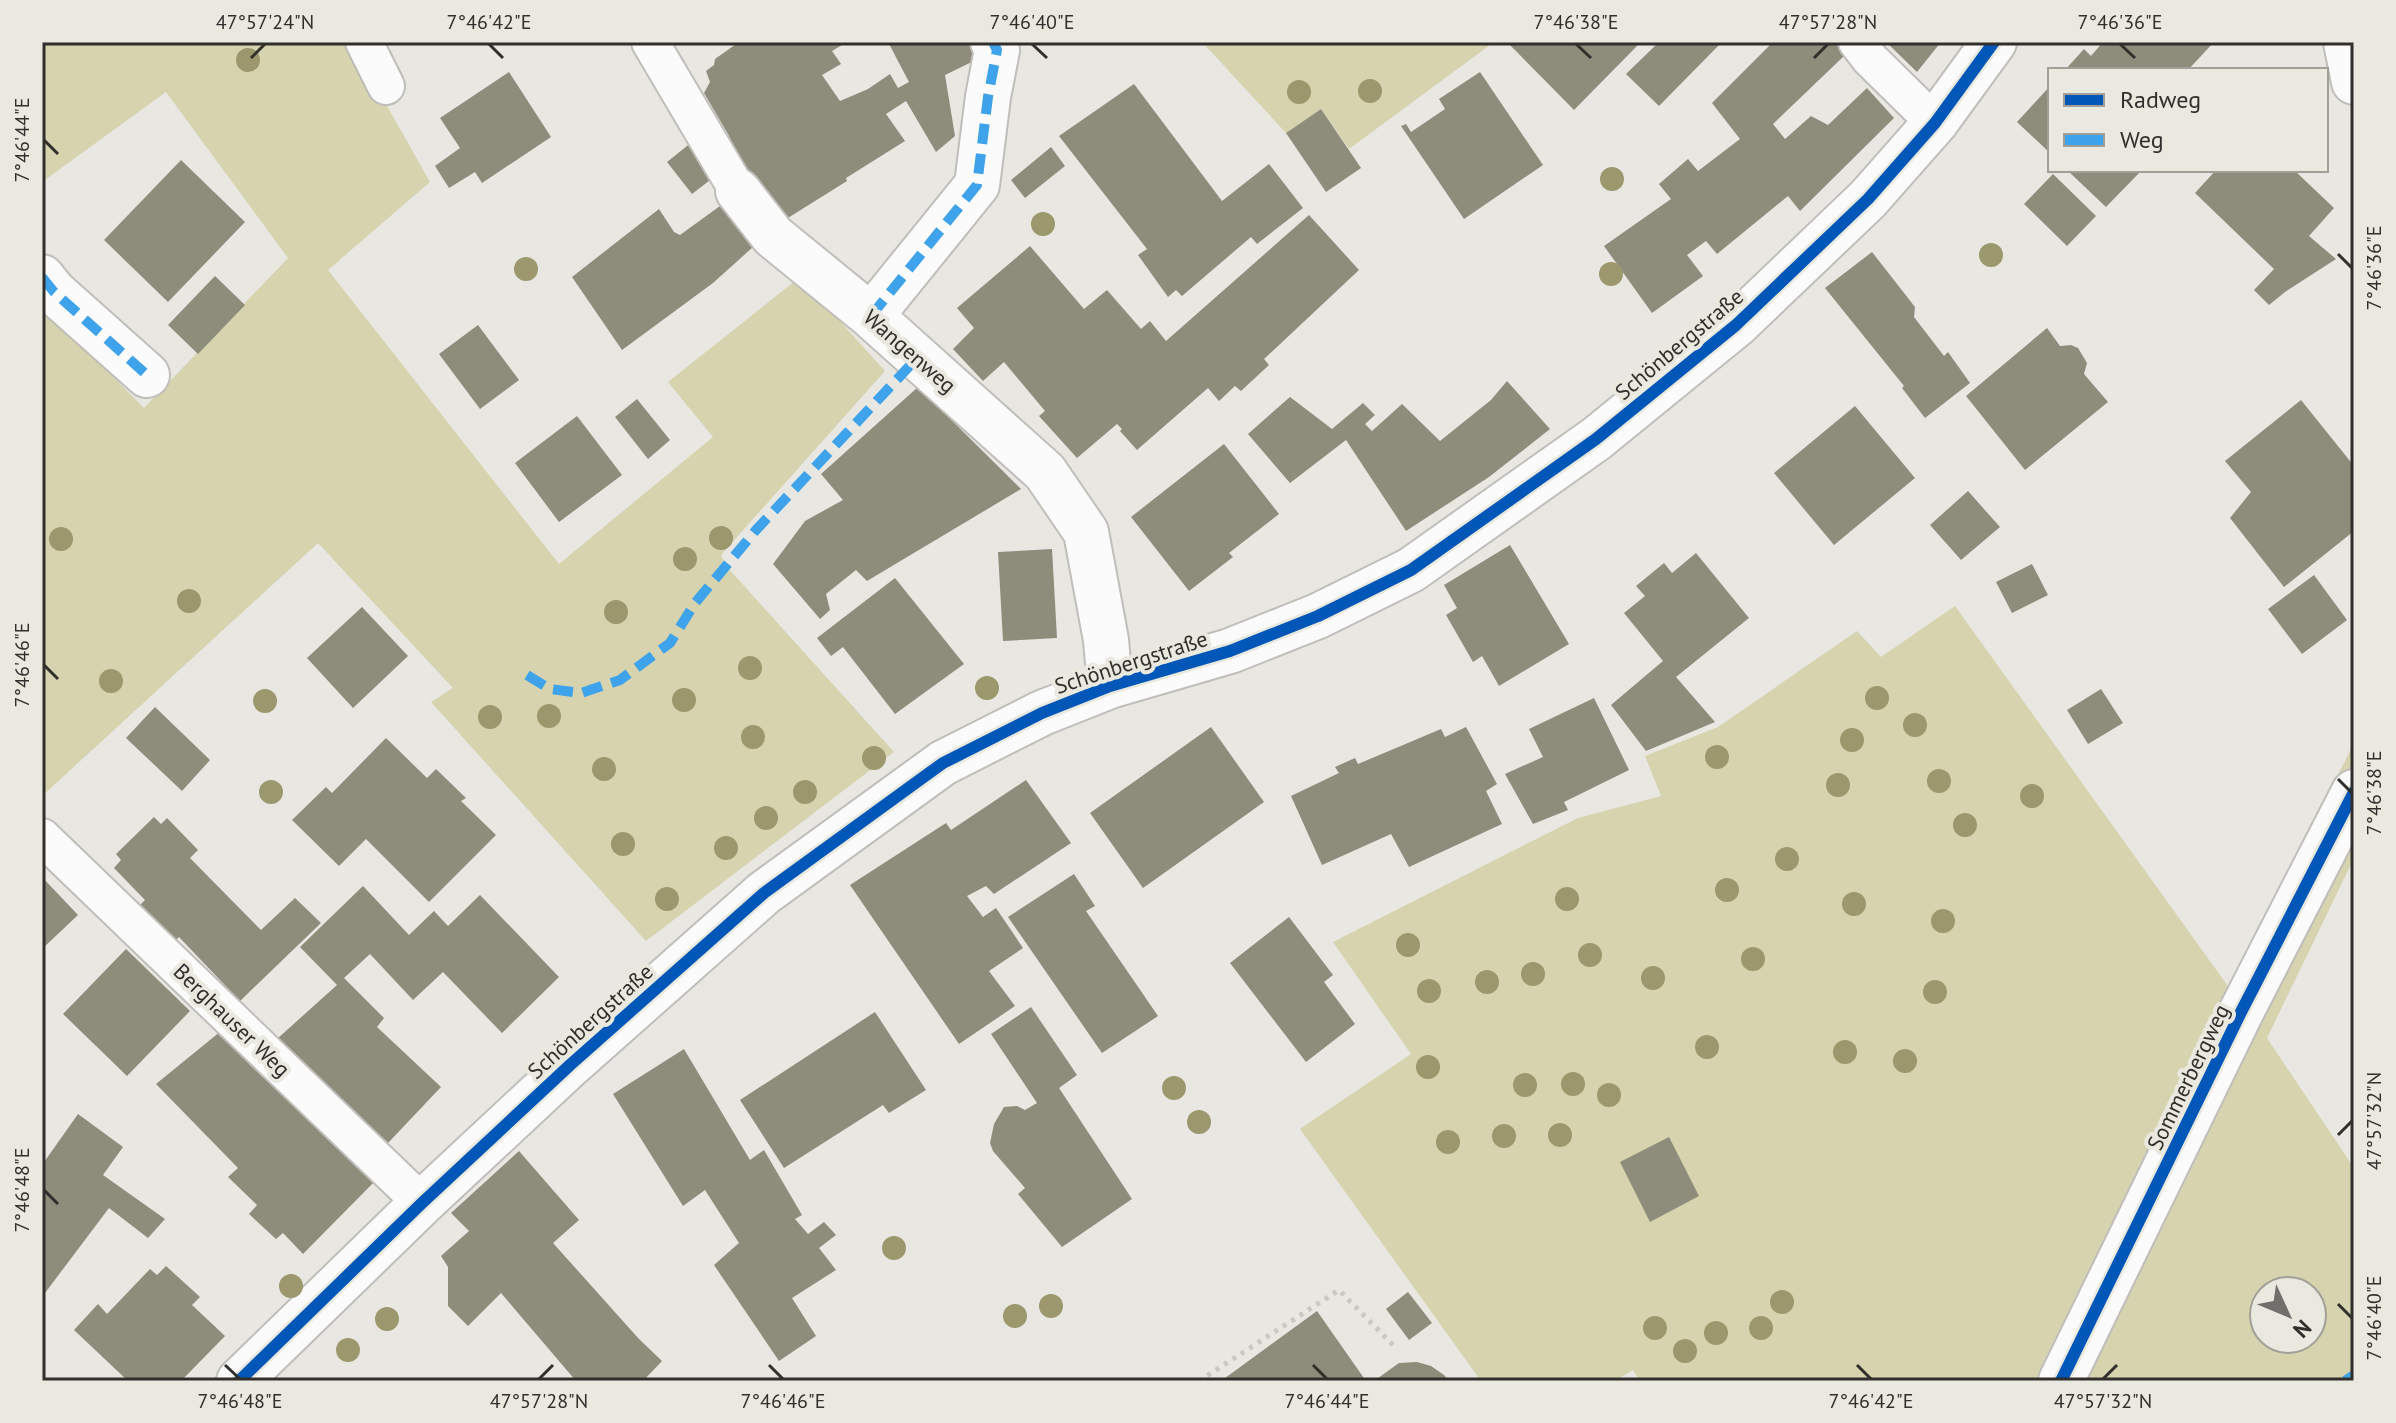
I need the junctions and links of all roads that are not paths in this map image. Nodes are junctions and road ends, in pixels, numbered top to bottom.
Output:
1 (364, 42) edge
2 (650, 42) edge
3 (993, 42) edge
4 (1857, 42) edge
5 (1994, 42) edge
6 (2346, 42) edge
7 (2354, 82) edge
8 (386, 86) dead end
9 (1935, 123) junction
10 (738, 191) joint
11 (42, 277) edge
12 (871, 316) junction
13 (147, 375) dead end
14 (1110, 686) junction
15 (2354, 792) edge
16 (42, 837) edge
17 (422, 1203) junction
18 (247, 1378) edge
19 (2061, 1381) edge

1 - 8 lane
2 - 10 lane, Wangenweg
3 - 12 street
4 - 9 lane
5 - 9 street, Schönbergstraße
6 - 7 street
9 - 14 street, Schönbergstraße
10 - 12 street, Wangenweg
11 - 13 street
12 - 14 street, Wangenweg
14 - 17 street, Schönbergstraße
15 - 19 street, Sommerbergweg
16 - 17 lane, Berghauser Weg
17 - 18 street, Schönbergstraße

